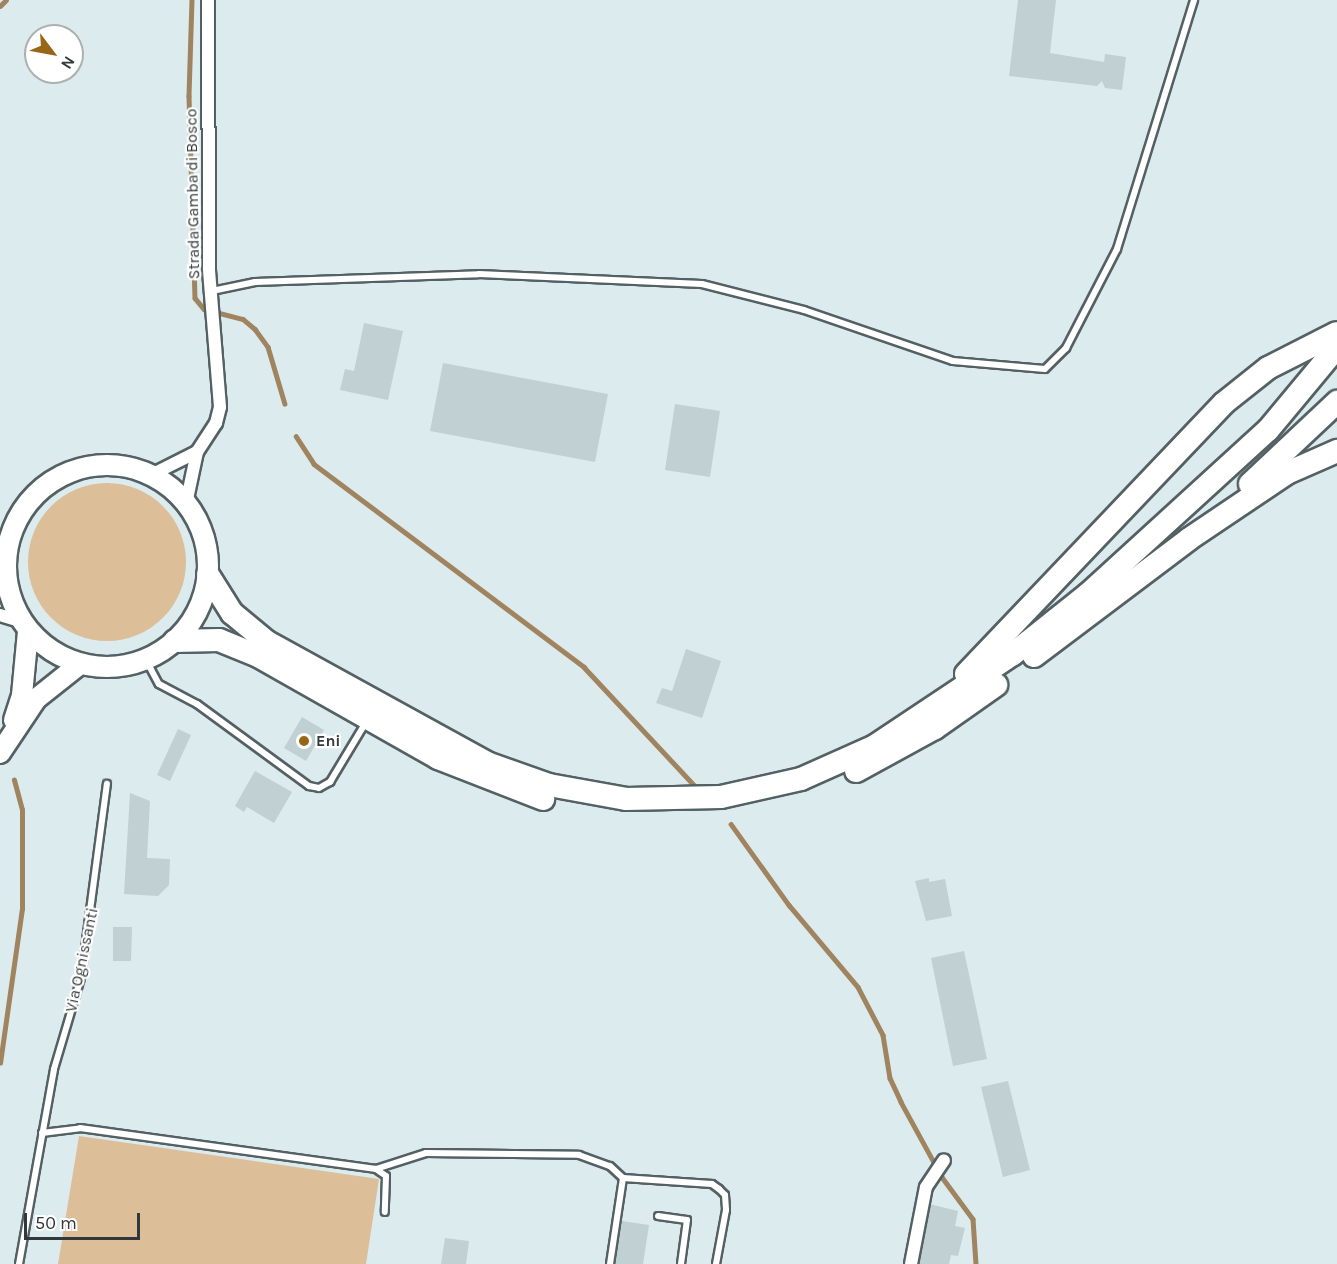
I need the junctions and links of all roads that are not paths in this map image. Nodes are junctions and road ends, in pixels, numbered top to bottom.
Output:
1 (208, 0) edge
2 (1194, 0) edge
3 (212, 295) junction
4 (1337, 333) edge
5 (1337, 347) edge
6 (1337, 402) edge
7 (1337, 451) edge
8 (197, 452) junction
9 (151, 475) junction
10 (186, 504) junction
11 (1189, 539) junction
12 (7, 550) junction
13 (0, 571) edge
14 (207, 575) junction
15 (0, 615) edge
16 (26, 626) junction
17 (175, 641) junction
18 (146, 660) junction
19 (80, 664) junction
20 (925, 715) junction
21 (368, 719) junction
22 (4, 746) edge
23 (108, 784) dead end
24 (42, 1133) junction
25 (944, 1160) dead end
26 (376, 1169) junction
27 (623, 1178) junction
28 (386, 1212) dead end
29 (658, 1216) dead end
30 (19, 1264) edge
31 (610, 1264) edge
32 (681, 1264) edge
33 (716, 1264) edge
34 (911, 1264) edge

1 - 3 street, Strada Gamba di Bosco
2 - 3 lane
3 - 8 street, Strada Gamba di Bosco
4 - 20 highway
5 - 20 highway
6 - 11 highway
7 - 11 highway
8 - 9 street
8 - 10 street, Strada Gamba di Bosco
9 - 10 main road
9 - 12 main road
10 - 14 main road
11 - 21 highway
12 - 13 street
12 - 16 main road
14 - 17 main road
14 - 20 highway
15 - 16 street
16 - 19 main road
16 - 22 main road
17 - 18 main road
17 - 21 highway
18 - 19 main road
18 - 21 lane
19 - 22 main road
23 - 24 lane, Via Ognissanti
24 - 26 lane
24 - 30 lane, Via Ognissanti
25 - 34 street
26 - 27 lane
26 - 28 lane
27 - 31 lane
27 - 33 lane
29 - 32 lane

